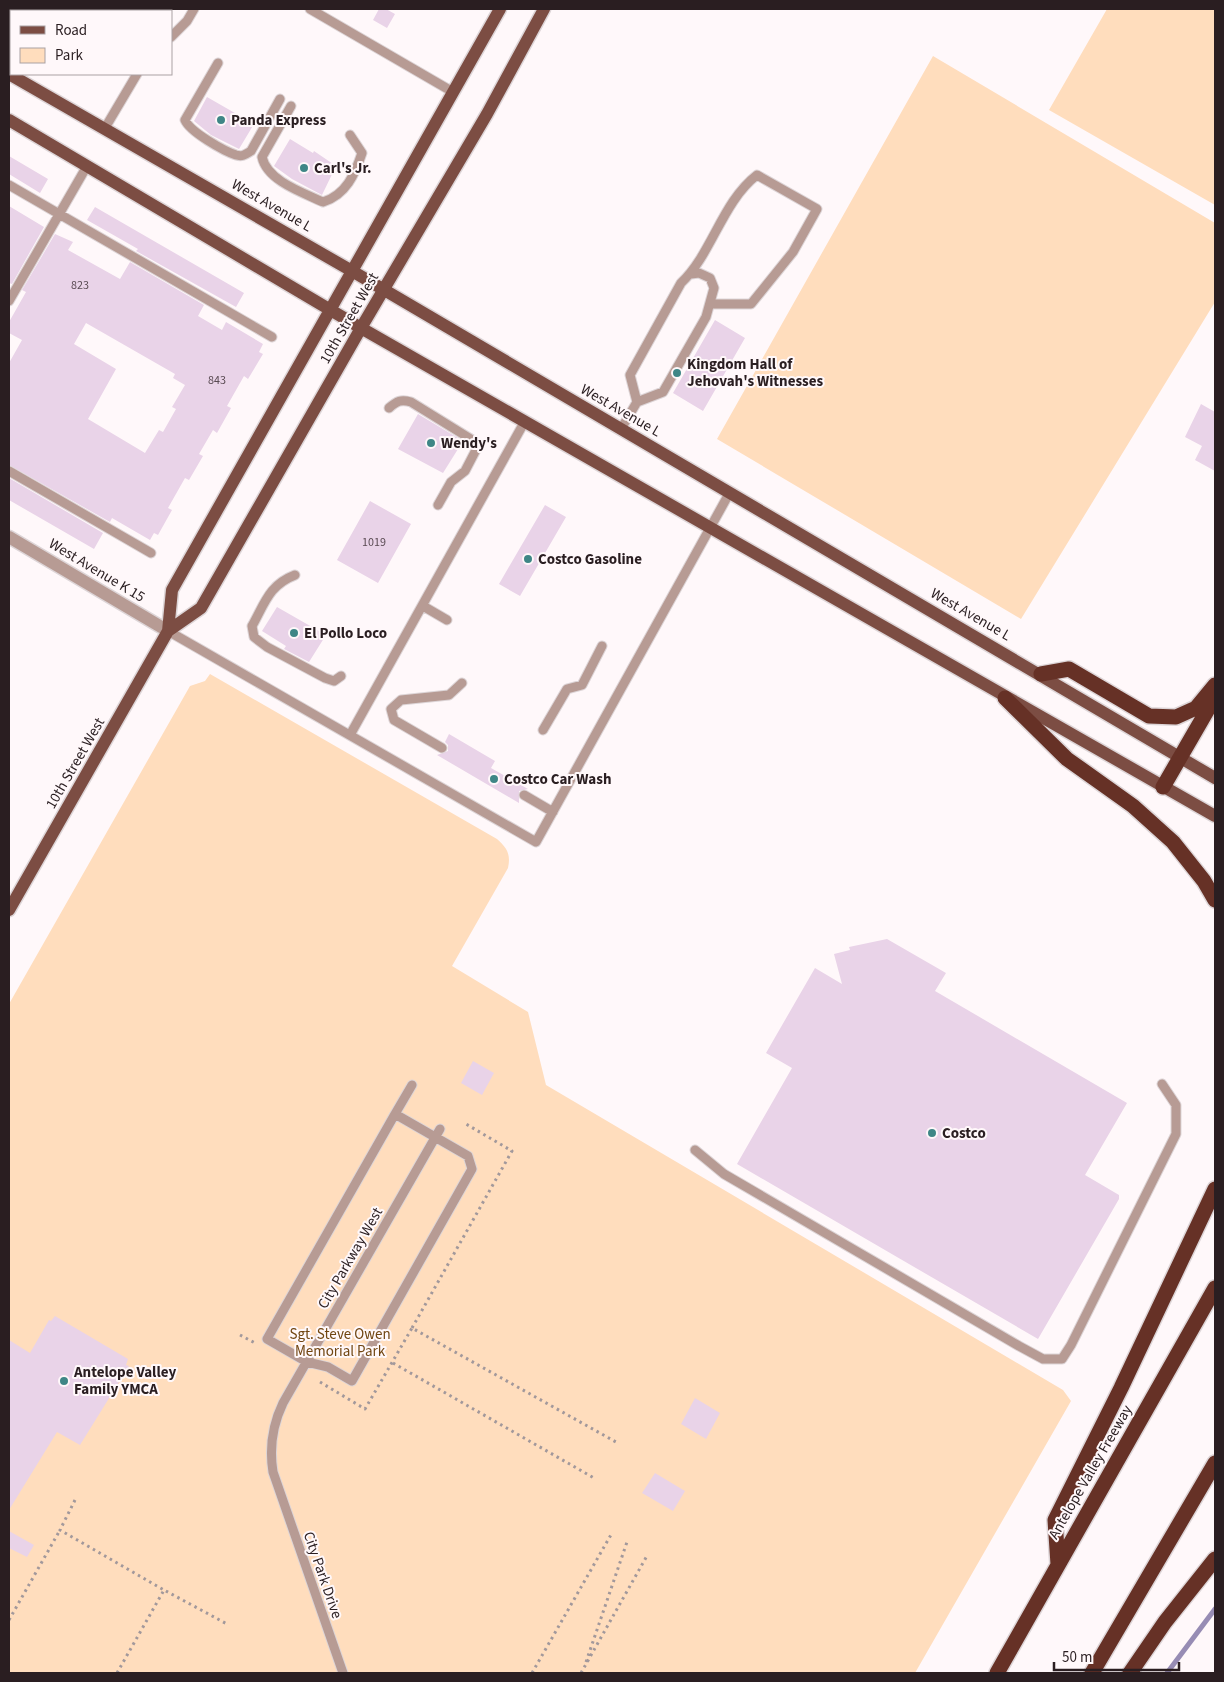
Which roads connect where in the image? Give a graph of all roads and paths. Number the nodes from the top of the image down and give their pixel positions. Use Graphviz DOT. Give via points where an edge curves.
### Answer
graph roads {
  1 [pos="194,9"];
  2 [pos="310,9"];
  3 [pos="500,9"];
  4 [pos="544,9"];
  5 [pos="172,37"];
  6 [pos="218,63"];
  7 [pos="11,75"];
  8 [pos="136,75"];
  9 [pos="453,92"];
  10 [pos="280,99"];
  11 [pos="291,106"];
  12 [pos="9,120"];
  13 [pos="105,128"];
  14 [pos="350,135"];
  15 [pos="87,166"];
  16 [pos="9,185"];
  17 [pos="60,214"];
  18 [pos="352,271"];
  19 [pos="692,274"];
  20 [pos="384,290"];
  21 [pos="9,301"];
  22 [pos="711,304"];
  23 [pos="330,309"];
  24 [pos="361,328"];
  25 [pos="272,337"];
  26 [pos="637,402"];
  27 [pos="390,408"];
  28 [pos="525,421"];
  29 [pos="622,429"];
  30 [pos="9,471"];
  31 [pos="730,492"];
  32 [pos="438,505"];
  33 [pos="711,526"];
  34 [pos="9,537"];
  35 [pos="151,553"];
  36 [pos="295,574"];
  37 [pos="423,606"];
  38 [pos="447,620"];
  39 [pos="168,631"];
  40 [pos="602,646"];
  41 [pos="1042,674"];
  42 [pos="341,676"];
  43 [pos="462,683"];
  44 [pos="1215,685"];
  45 [pos="1215,697"];
  46 [pos="1005,698"];
  47 [pos="544,730"];
  48 [pos="350,735"];
  49 [pos="442,748"];
  50 [pos="1180,757"];
  51 [pos="1215,778"];
  52 [pos="1163,787"];
  53 [pos="524,795"];
  54 [pos="553,812"];
  55 [pos="1215,816"];
  56 [pos="1215,900"];
  57 [pos="9,910"];
  58 [pos="1162,1084"];
  59 [pos="412,1085"];
  60 [pos="395,1114"];
  61 [pos="466,1124"];
  62 [pos="437,1133"];
  63 [pos="695,1150"];
  64 [pos="1215,1189"];
  65 [pos="1215,1288"];
  66 [pos="412,1328"];
  67 [pos="307,1362"];
  68 [pos="616,1442"];
  69 [pos="1215,1463"];
  70 [pos="594,1478"];
  71 [pos="278,1487"];
  72 [pos="76,1500"];
  73 [pos="60,1530"];
  74 [pos="612,1533"];
  75 [pos="627,1542"];
  76 [pos="648,1554"];
  77 [pos="1215,1559"];
  78 [pos="1058,1564"];
  79 [pos="164,1590"];
  80 [pos="9,1620"];
  81 [pos="226,1624"];
  82 [pos="582,1672"];
  83 [pos="117,1673"];
  84 [pos="343,1673"];
  85 [pos="532,1673"];
  86 [pos="997,1673"];
  87 [pos="1092,1673"];
  88 [pos="1130,1673"];
  1 -- 5 [label="lane"];
  2 -- 9 [label="lane"];
  3 -- 9 [label="main road, 10th Street West"];
  4 -- 20 [label="main road, 10th Street West" via="488,114"];
  6 -- 10 [label="lane" via="185,120 198,135 237,155 244,155 251,151"];
  7 -- 13 [label="main road, West Avenue L"];
  8 -- 13 [label="lane"];
  9 -- 18 [label="main road, 10th Street West"];
  11 -- 14 [label="lane" via="262,158 263,165 270,173 324,202 336,198 356,170 362,153"];
  12 -- 15 [label="main road"];
  13 -- 18 [label="main road, West Avenue L"];
  15 -- 17 [label="lane"];
  15 -- 23 [label="main road"];
  16 -- 17 [label="lane"];
  17 -- 21 [label="lane"];
  17 -- 25 [label="lane"];
  18 -- 20 [label="main road, West Avenue L"];
  18 -- 23 [label="main road, 10th Street West"];
  19 -- 22 [label="lane" via="710,278 714,288"];
  19 -- 22 [label="lane" via="710,239 747,183 757,175 817,209 793,252 750,304"];
  19 -- 26 [label="lane" via="681,283 630,375"];
  20 -- 24 [label="main road, 10th Street West"];
  20 -- 29 [label="main road, West Avenue L"];
  22 -- 26 [label="lane" via="663,392"];
  23 -- 24 [label="main road"];
  23 -- 39 [label="main road, 10th Street West" via="172,590"];
  24 -- 28 [label="main road"];
  24 -- 39 [label="main road, 10th Street West" via="201,608"];
  26 -- 29 [label="lane"];
  27 -- 32 [label="lane" via="396,402 411,402 474,441 477,448 473,458 465,471 451,482"];
  28 -- 33 [label="main road"];
  28 -- 37 [label="lane"];
  29 -- 31 [label="main road, West Avenue L"];
  30 -- 35 [label="lane"];
  31 -- 33 [label="lane"];
  31 -- 41 [label="main road, West Avenue L"];
  33 -- 46 [label="main road"];
  33 -- 54 [label="lane"];
  34 -- 39 [label="street, West Avenue K 15"];
  36 -- 42 [label="lane" via="272,588 252,626 254,637 325,678 334,681"];
  37 -- 38 [label="lane"];
  37 -- 48 [label="lane"];
  39 -- 48 [label="lane"];
  39 -- 57 [label="main road, 10th Street West"];
  40 -- 47 [label="lane" via="582,685 567,689"];
  41 -- 44 [label="highway" via="1069,669 1149,716 1176,718 1196,708"];
  41 -- 50 [label="main road, West Avenue L"];
  43 -- 49 [label="lane" via="449,694 402,700 391,709 394,720"];
  45 -- 50 [label="highway"];
  46 -- 52 [label="main road"];
  46 -- 56 [label="highway" via="1067,759 1133,806 1173,842"];
  48 -- 54 [label="lane" via="536,842"];
  50 -- 51 [label="main road, West Avenue L"];
  50 -- 52 [label="highway"];
  52 -- 55 [label="main road"];
  53 -- 54 [label="lane"];
  58 -- 63 [label="lane" via="1176,1106 1176,1134 1062,1359 1043,1359 1019,1346 724,1174"];
  59 -- 60 [label="lane"];
  60 -- 62 [label="lane"];
  60 -- 67 [label="lane" via="267,1338"];
  61 -- 66 [label="path" via="512,1151"];
  62 -- 67 [label="lane, City Parkway West"];
  62 -- 67 [label="lane" via="468,1156 472,1169 352,1381 328,1367"];
  64 -- 78 [label="highway" via="1055,1520"];
  65 -- 78 [label="highway, Antelope Valley Freeway"];
  66 -- 68 [label="path"];
  66 -- 70 [label="path" via="393,1363"];
  67 -- 71 [label="lane, City Parkway West" via="274,1426 271,1458"];
  69 -- 87 [label="highway"];
  71 -- 84 [label="lane, City Park Drive"];
  72 -- 73 [label="path"];
  73 -- 79 [label="path"];
  73 -- 80 [label="path"];
  74 -- 85 [label="path"];
  75 -- 82 [label="path"];
  76 -- 82 [label="path"];
  77 -- 88 [label="highway"];
  78 -- 86 [label="highway, Antelope Valley Freeway"];
  79 -- 81 [label="path"];
  79 -- 83 [label="path"];
}
